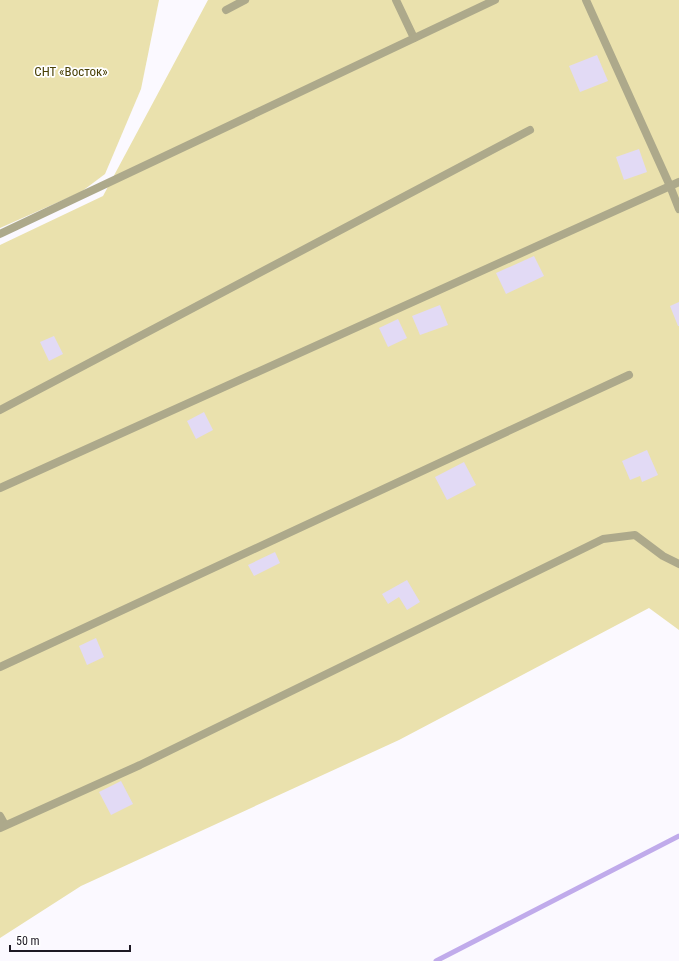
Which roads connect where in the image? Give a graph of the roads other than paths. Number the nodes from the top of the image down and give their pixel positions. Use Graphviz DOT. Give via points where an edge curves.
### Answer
graph roads {
  1 [pos="245,0"];
  2 [pos="396,0"];
  3 [pos="495,0"];
  4 [pos="586,0"];
  5 [pos="226,10"];
  6 [pos="414,38"];
  7 [pos="530,130"];
  8 [pos="679,182"];
  9 [pos="670,186"];
  10 [pos="679,209"];
  11 [pos="0,234"];
  12 [pos="629,375"];
  13 [pos="0,410"];
  14 [pos="0,488"];
  15 [pos="679,564"];
  16 [pos="0,667"];
  17 [pos="0,816"];
  18 [pos="2,827"];
  1 -- 5 [label="lane"];
  2 -- 6 [label="lane"];
  3 -- 6 [label="lane"];
  4 -- 9 [label="lane"];
  6 -- 11 [label="lane"];
  7 -- 13 [label="lane"];
  8 -- 9 [label="lane"];
  9 -- 10 [label="lane"];
  9 -- 14 [label="lane"];
  12 -- 16 [label="lane"];
  15 -- 18 [label="lane" via="634,535 603,539 140,765"];
  17 -- 18 [label="lane"];
}
